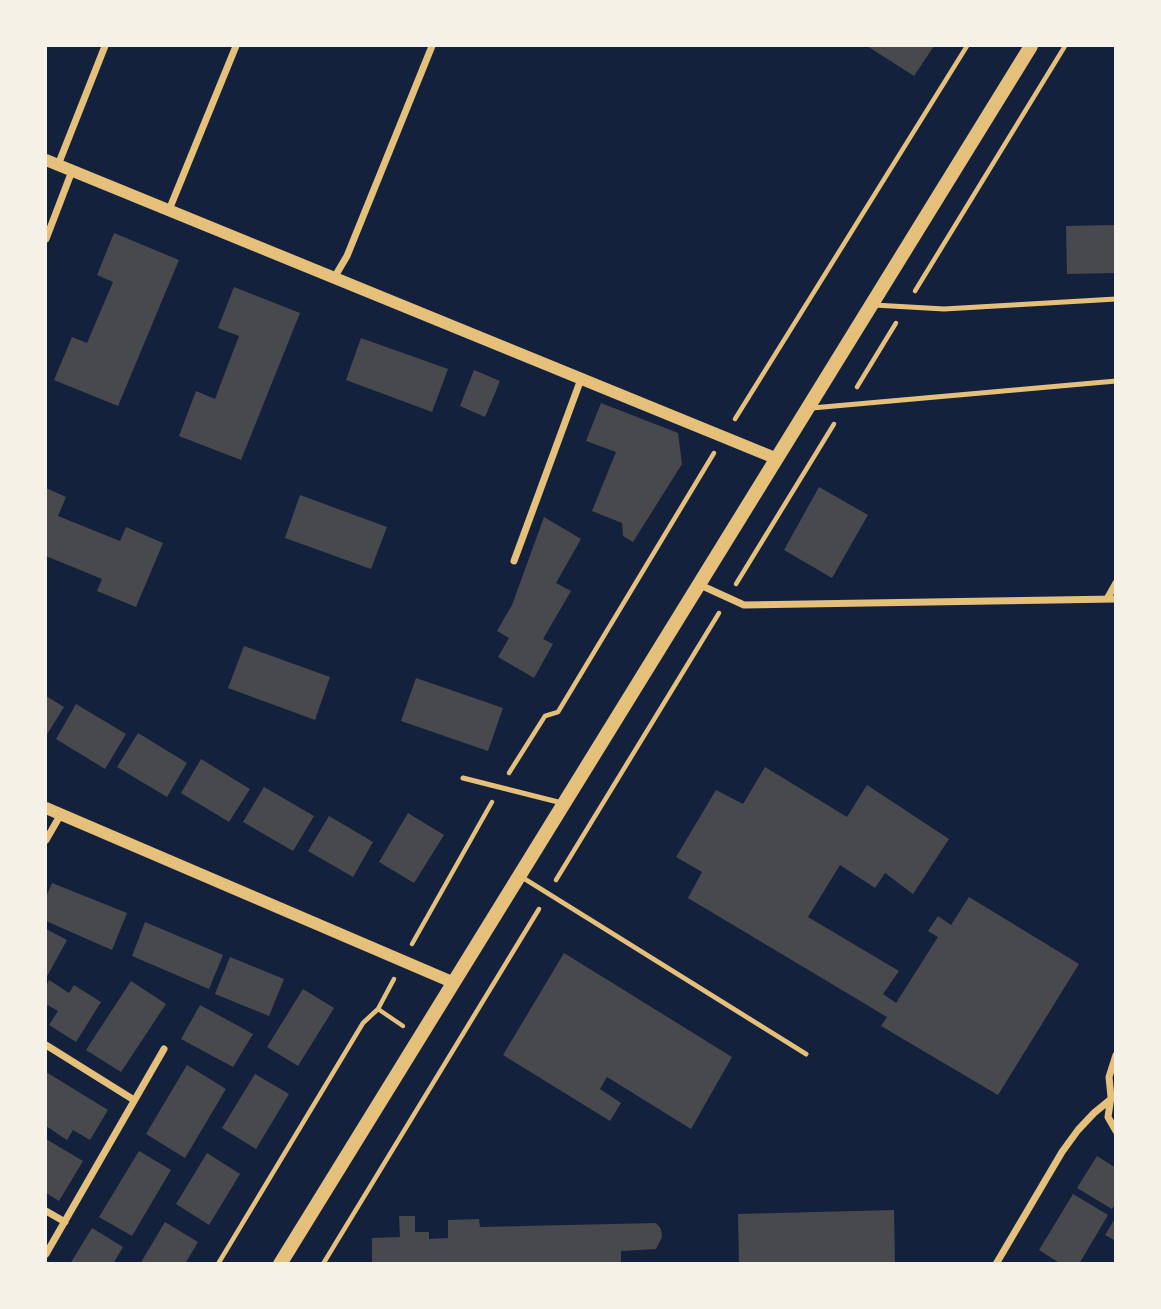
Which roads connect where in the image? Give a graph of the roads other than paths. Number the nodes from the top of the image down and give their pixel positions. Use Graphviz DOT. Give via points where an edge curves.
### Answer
graph roads {
  1 [pos="105,46"];
  2 [pos="236,46"];
  3 [pos="432,46"];
  4 [pos="1031,46"];
  5 [pos="46,160"];
  6 [pos="58,165"];
  7 [pos="72,171"];
  8 [pos="169,210"];
  9 [pos="46,239"];
  10 [pos="334,278"];
  11 [pos="1115,299"];
  12 [pos="871,305"];
  13 [pos="581,379"];
  14 [pos="1115,381"];
  15 [pos="807,408"];
  16 [pos="775,458"];
  17 [pos="514,561"];
  18 [pos="698,583"];
  19 [pos="1115,583"];
  20 [pos="1111,599"];
  21 [pos="463,778"];
  22 [pos="562,803"];
  23 [pos="46,808"];
  24 [pos="61,814"];
  25 [pos="46,840"];
  26 [pos="518,875"];
  27 [pos="452,982"];
  28 [pos="46,1045"];
  29 [pos="164,1049"];
  30 [pos="806,1055"];
  31 [pos="1115,1055"];
  32 [pos="1113,1096"];
  33 [pos="135,1100"];
  34 [pos="1115,1131"];
  35 [pos="46,1211"];
  36 [pos="65,1223"];
  37 [pos="46,1254"];
  38 [pos="279,1264"];
  39 [pos="996,1264"];
  1 -- 6 [label="street"];
  2 -- 8 [label="street"];
  3 -- 10 [label="street"];
  4 -- 12 [label="main road"];
  5 -- 6 [label="street"];
  6 -- 7 [label="street"];
  7 -- 8 [label="street"];
  7 -- 9 [label="street"];
  8 -- 10 [label="street"];
  10 -- 13 [label="street"];
  11 -- 12 [label="lane" via="944,309"];
  12 -- 15 [label="main road"];
  13 -- 16 [label="street"];
  13 -- 17 [label="street"];
  14 -- 15 [label="lane"];
  15 -- 16 [label="main road"];
  16 -- 18 [label="main road"];
  18 -- 20 [label="street" via="744,605"];
  18 -- 22 [label="main road"];
  19 -- 20 [label="street"];
  21 -- 22 [label="lane"];
  22 -- 26 [label="main road"];
  23 -- 24 [label="street"];
  24 -- 25 [label="street"];
  24 -- 27 [label="street"];
  26 -- 27 [label="main road"];
  26 -- 30 [label="lane"];
  27 -- 38 [label="main road"];
  28 -- 33 [label="street"];
  29 -- 33 [label="street"];
  31 -- 32 [label="street" via="1109,1077"];
  32 -- 34 [label="street" via="1108,1117"];
  32 -- 39 [label="street" via="1062,1152"];
  33 -- 36 [label="street"];
  35 -- 36 [label="street"];
  36 -- 37 [label="street"];
}
